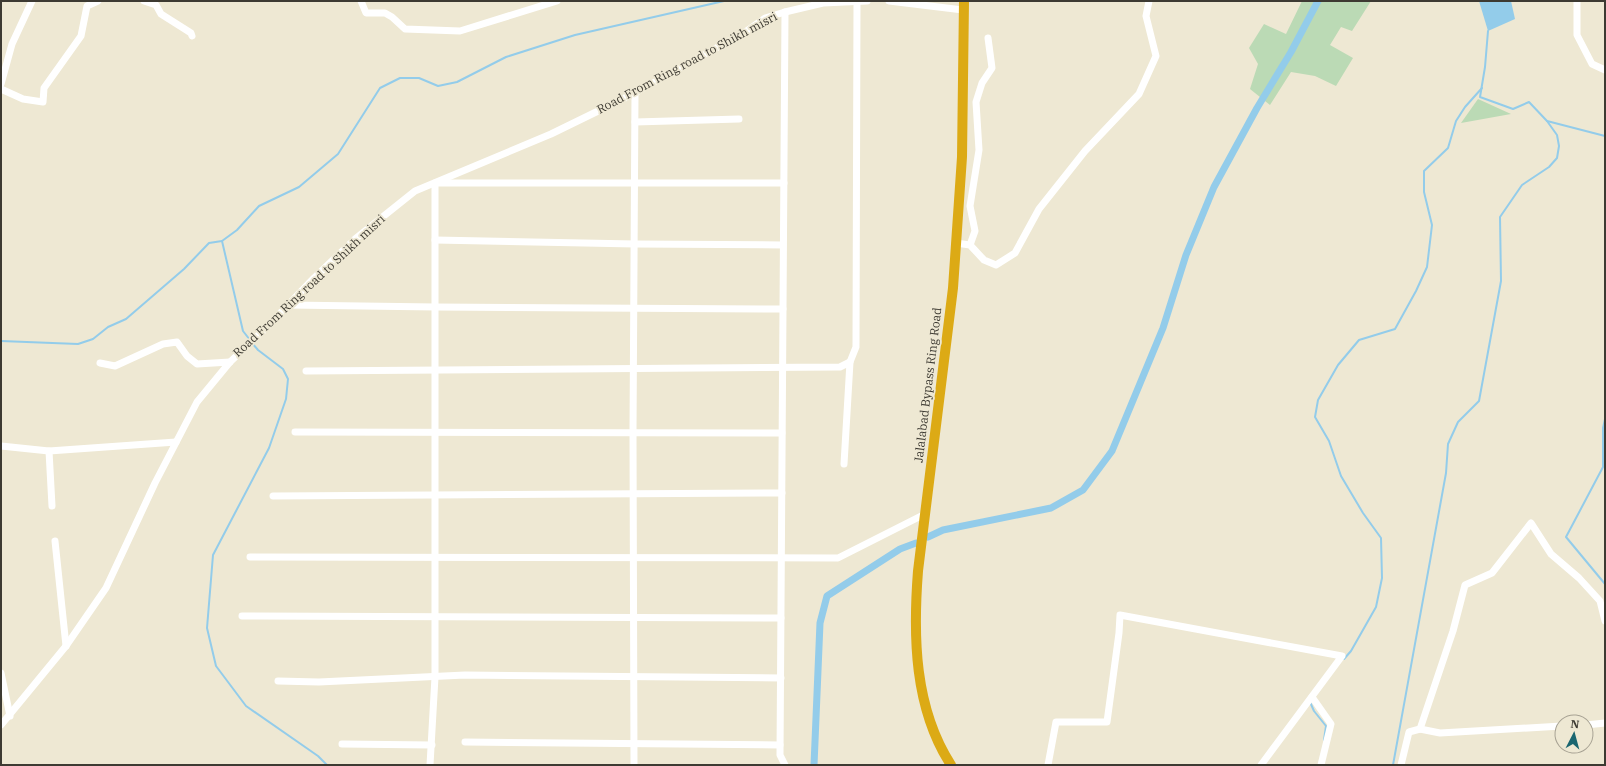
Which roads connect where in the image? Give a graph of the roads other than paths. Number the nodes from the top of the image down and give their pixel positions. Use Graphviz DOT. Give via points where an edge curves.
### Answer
graph roads {
  1 [pos="32,1"];
  2 [pos="98,1"];
  3 [pos="144,1"];
  4 [pos="361,1"];
  5 [pos="557,1"];
  6 [pos="867,1"];
  7 [pos="889,1"];
  8 [pos="1149,1"];
  9 [pos="1577,1"];
  10 [pos="857,2"];
  11 [pos="159,3"];
  12 [pos="964,5"];
  13 [pos="785,12"];
  14 [pos="192,36"];
  15 [pos="988,38"];
  16 [pos="1605,70"];
  17 [pos="1,84"];
  18 [pos="1,89"];
  19 [pos="635,93"];
  20 [pos="739,119"];
  21 [pos="635,122"];
  22 [pos="435,183"];
  23 [pos="635,183"];
  24 [pos="784,183"];
  25 [pos="435,240"];
  26 [pos="956,243"];
  27 [pos="635,244"];
  28 [pos="970,244"];
  29 [pos="783,245"];
  30 [pos="289,305"];
  31 [pos="435,307"];
  32 [pos="635,308"];
  33 [pos="783,309"];
  34 [pos="230,362"];
  35 [pos="850,362"];
  36 [pos="100,363"];
  37 [pos="783,368"];
  38 [pos="635,369"];
  39 [pos="435,370"];
  40 [pos="306,371"];
  41 [pos="295,432"];
  42 [pos="435,432"];
  43 [pos="634,433"];
  44 [pos="782,433"];
  45 [pos="176,442"];
  46 [pos="1,446"];
  47 [pos="49,452"];
  48 [pos="844,464"];
  49 [pos="782,493"];
  50 [pos="635,494"];
  51 [pos="435,495"];
  52 [pos="273,496"];
  53 [pos="52,506"];
  54 [pos="925,514"];
  55 [pos="55,541"];
  56 [pos="250,557"];
  57 [pos="435,557"];
  58 [pos="634,558"];
  59 [pos="782,558"];
  60 [pos="242,616"];
  61 [pos="436,617"];
  62 [pos="634,617"];
  63 [pos="781,618"];
  64 [pos="1605,621"];
  65 [pos="66,646"];
  66 [pos="1,673"];
  67 [pos="634,676"];
  68 [pos="435,677"];
  69 [pos="781,678"];
  70 [pos="278,681"];
  71 [pos="1312,697"];
  72 [pos="10,716"];
  73 [pos="1605,723"];
  74 [pos="1594,724"];
  75 [pos="1,725"];
  76 [pos="1554,726"];
  77 [pos="1420,728"];
  78 [pos="465,742"];
  79 [pos="342,744"];
  80 [pos="634,744"];
  81 [pos="432,745"];
  82 [pos="780,745"];
  83 [pos="430,765"];
  84 [pos="634,765"];
  85 [pos="785,765"];
  86 [pos="951,765"];
  87 [pos="1048,765"];
  88 [pos="1261,765"];
  89 [pos="1321,765"];
  90 [pos="1401,765"];
  1 -- 17 [label="street" via="12,44"];
  2 -- 18 [label="street" via="88,6 81,36 44,88 43,102 23,99"];
  3 -- 11 [label="street"];
  4 -- 5 [label="street" via="366,13 385,13 404,29 460,31"];
  6 -- 10 [label="street, Road From Ring road to Shikh misri"];
  7 -- 12 [label="street"];
  8 -- 28 [label="street" via="1146,16 1156,56 1139,94 1085,151 1039,209 1016,253 996,264 984,260"];
  9 -- 16 [label="street" via="1577,35 1592,64"];
  10 -- 13 [label="street, Road From Ring road to Shikh misri" via="823,3"];
  10 -- 35 [label="street" via="856,346"];
  11 -- 14 [label="street" via="161,14"];
  12 -- 26 [label="highway, Jalalabad Bypass Ring Road" via="962,157"];
  13 -- 19 [label="street, Road From Ring road to Shikh misri" via="765,18 745,32"];
  13 -- 24 [label="street"];
  15 -- 28 [label="street" via="992,68 982,83 976,102 979,150 970,206 975,232"];
  19 -- 21 [label="street"];
  19 -- 22 [label="street, Road From Ring road to Shikh misri" via="550,134"];
  20 -- 21 [label="street"];
  21 -- 23 [label="street"];
  22 -- 23 [label="street"];
  22 -- 25 [label="street"];
  22 -- 30 [label="street, Road From Ring road to Shikh misri" via="415,191 355,239"];
  23 -- 24 [label="street"];
  23 -- 27 [label="street"];
  24 -- 29 [label="street"];
  25 -- 27 [label="street"];
  25 -- 31 [label="street"];
  26 -- 28 [label="street"];
  26 -- 54 [label="highway, Jalalabad Bypass Ring Road" via="953,288"];
  27 -- 29 [label="street"];
  27 -- 32 [label="street"];
  29 -- 33 [label="street"];
  30 -- 31 [label="street"];
  30 -- 34 [label="street, Road From Ring road to Shikh misri"];
  31 -- 32 [label="street"];
  31 -- 39 [label="street"];
  32 -- 33 [label="street"];
  32 -- 38 [label="street"];
  33 -- 37 [label="street"];
  34 -- 36 [label="street" via="197,364 187,356 177,342 163,344 115,366"];
  34 -- 45 [label="street, Road From Ring road to Shikh misri" via="197,402"];
  35 -- 37 [label="street" via="840,367"];
  35 -- 48 [label="street"];
  37 -- 38 [label="street"];
  37 -- 44 [label="street"];
  38 -- 39 [label="street"];
  38 -- 43 [label="street"];
  39 -- 40 [label="street"];
  39 -- 42 [label="street"];
  41 -- 42 [label="street"];
  42 -- 43 [label="street"];
  42 -- 51 [label="street"];
  43 -- 44 [label="street"];
  43 -- 50 [label="street"];
  44 -- 49 [label="street"];
  45 -- 47 [label="street"];
  45 -- 65 [label="street, Road From Ring road to Shikh misri" via="106,588"];
  46 -- 47 [label="street"];
  47 -- 53 [label="street"];
  49 -- 50 [label="street"];
  49 -- 59 [label="street"];
  50 -- 51 [label="street"];
  50 -- 58 [label="street"];
  51 -- 52 [label="street"];
  51 -- 57 [label="street"];
  54 -- 59 [label="street" via="838,558"];
  54 -- 86 [label="highway, Jalalabad Bypass Ring Road" via="915,612 916,650 925,703 937,737"];
  55 -- 65 [label="street"];
  56 -- 57 [label="street"];
  57 -- 58 [label="street"];
  57 -- 61 [label="street"];
  58 -- 59 [label="street"];
  58 -- 62 [label="street"];
  59 -- 63 [label="street"];
  60 -- 61 [label="street"];
  61 -- 62 [label="street"];
  61 -- 68 [label="street"];
  62 -- 63 [label="street"];
  62 -- 67 [label="street"];
  63 -- 69 [label="street"];
  64 -- 77 [label="street" via="1600,600 1550,554 1532,523 1492,572 1466,585"];
  65 -- 72 [label="street, Road From Ring road to Shikh misri"];
  66 -- 72 [label="street"];
  67 -- 68 [label="street"];
  67 -- 69 [label="street"];
  67 -- 80 [label="street"];
  68 -- 70 [label="street" via="319,682"];
  68 -- 81 [label="street"];
  69 -- 82 [label="street"];
  71 -- 87 [label="street" via="1342,656 1120,615 1107,722 1056,722"];
  71 -- 88 [label="street"];
  71 -- 89 [label="street" via="1331,724"];
  72 -- 75 [label="street, Road From Ring road to Shikh misri"];
  73 -- 74 [label="street"];
  76 -- 77 [label="street" via="1440,733"];
  77 -- 90 [label="street" via="1409,732"];
  78 -- 80 [label="street"];
  79 -- 81 [label="street"];
  80 -- 82 [label="street"];
  80 -- 84 [label="street"];
  81 -- 83 [label="street"];
  82 -- 85 [label="street" via="780,755"];
}
